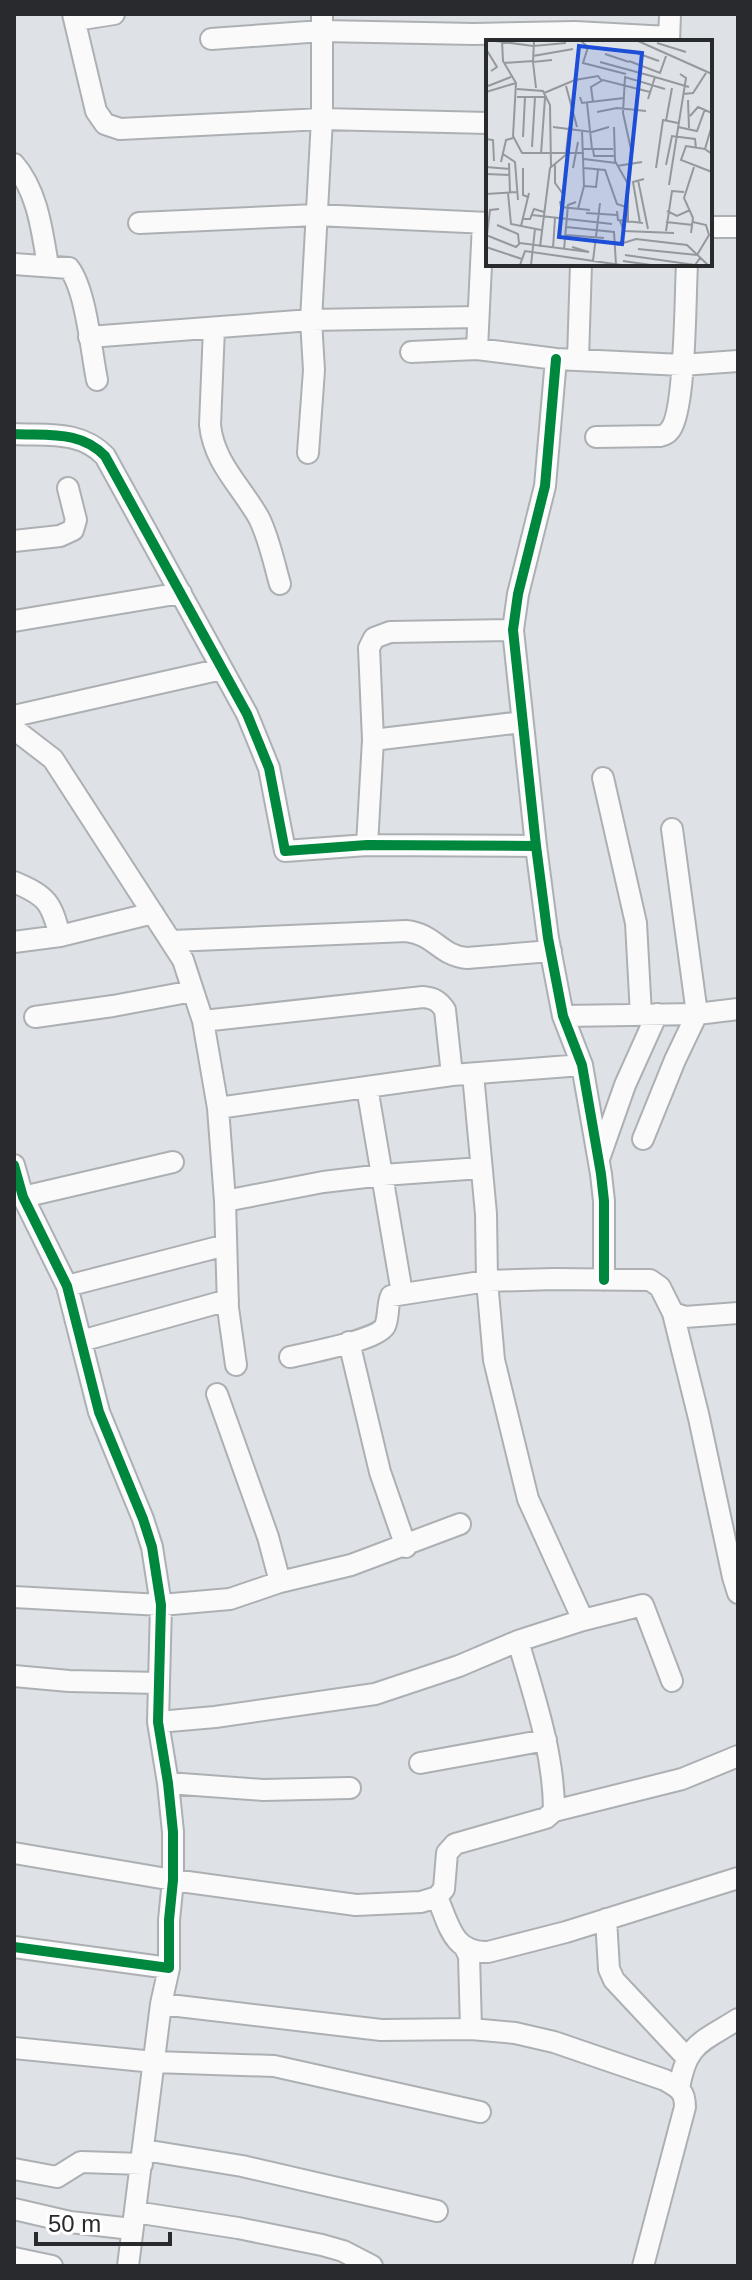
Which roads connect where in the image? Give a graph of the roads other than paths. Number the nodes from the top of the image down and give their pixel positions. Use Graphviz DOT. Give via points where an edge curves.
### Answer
graph roads {
  1 [pos="114,14"];
  2 [pos="670,14"];
  3 [pos="74,17"];
  4 [pos="322,22"];
  5 [pos="211,39"];
  6 [pos="669,40"];
  7 [pos="322,119"];
  8 [pos="486,123"];
  9 [pos="14,164"];
  10 [pos="316,215"];
  11 [pos="139,223"];
  12 [pos="486,223"];
  13 [pos="712,227"];
  14 [pos="738,227"];
  15 [pos="14,264"];
  16 [pos="48,266"];
  17 [pos="581,266"];
  18 [pos="687,266"];
  19 [pos="478,317"];
  20 [pos="311,320"];
  21 [pos="214,328"];
  22 [pos="89,337"];
  23 [pos="477,349"];
  24 [pos="411,352"];
  25 [pos="556,359"];
  26 [pos="578,359"];
  27 [pos="738,361"];
  28 [pos="682,365"];
  29 [pos="97,380"];
  30 [pos="14,434"];
  31 [pos="596,437"];
  32 [pos="308,453"];
  33 [pos="68,488"];
  34 [pos="14,541"];
  35 [pos="280,584"];
  36 [pos="181,593"];
  37 [pos="14,621"];
  38 [pos="513,630"];
  39 [pos="222,669"];
  40 [pos="14,716"];
  41 [pos="522,722"];
  42 [pos="14,729"];
  43 [pos="373,740"];
  44 [pos="603,778"];
  45 [pos="672,829"];
  46 [pos="367,845"];
  47 [pos="536,846"];
  48 [pos="14,882"];
  49 [pos="153,913"];
  50 [pos="60,936"];
  51 [pos="172,941"];
  52 [pos="14,942"];
  53 [pos="551,951"];
  54 [pos="193,991"];
  55 [pos="738,1009"];
  56 [pos="649,1014"];
  57 [pos="697,1014"];
  58 [pos="563,1016"];
  59 [pos="35,1017"];
  60 [pos="203,1021"];
  61 [pos="582,1065"];
  62 [pos="462,1075"];
  63 [pos="367,1087"];
  64 [pos="218,1108"];
  65 [pos="643,1139"];
  66 [pos="599,1160"];
  67 [pos="173,1162"];
  68 [pos="14,1165"];
  69 [pos="481,1168"];
  70 [pos="383,1175"];
  71 [pos="23,1197"];
  72 [pos="225,1201"];
  73 [pos="226,1245"];
  74 [pos="604,1280"];
  75 [pos="487,1281"];
  76 [pos="67,1286"];
  77 [pos="402,1293"];
  78 [pos="228,1300"];
  79 [pos="673,1313"];
  80 [pos="738,1313"];
  81 [pos="81,1341"];
  82 [pos="349,1342"];
  83 [pos="290,1357"];
  84 [pos="236,1365"];
  85 [pos="217,1394"];
  86 [pos="460,1524"];
  87 [pos="406,1547"];
  88 [pos="736,1581"];
  89 [pos="280,1582"];
  90 [pos="14,1597"];
  91 [pos="161,1605"];
  92 [pos="583,1620"];
  93 [pos="518,1641"];
  94 [pos="14,1676"];
  95 [pos="672,1681"];
  96 [pos="158,1683"];
  97 [pos="158,1722"];
  98 [pos="546,1740"];
  99 [pos="738,1756"];
  100 [pos="420,1763"];
  101 [pos="168,1783"];
  102 [pos="350,1788"];
  103 [pos="554,1811"];
  104 [pos="14,1853"];
  105 [pos="738,1878"];
  106 [pos="173,1880"];
  107 [pos="437,1897"];
  108 [pos="606,1919"];
  109 [pos="14,1947"];
  110 [pos="465,1948"];
  111 [pos="169,1968"];
  112 [pos="161,2004"];
  113 [pos="738,2019"];
  114 [pos="471,2029"];
  115 [pos="14,2048"];
  116 [pos="687,2058"];
  117 [pos="154,2062"];
  118 [pos="679,2089"];
  119 [pos="480,2112"];
  120 [pos="143,2157"];
  121 [pos="14,2169"];
  122 [pos="14,2209"];
  123 [pos="437,2211"];
  124 [pos="134,2220"];
  125 [pos="14,2258"];
  126 [pos="52,2266"];
  127 [pos="128,2266"];
  128 [pos="372,2266"];
  129 [pos="643,2266"];
  1 -- 3 [label="street"];
  2 -- 6 [label="street"];
  3 -- 7 [label="street" via="96,111 105,124 120,129"];
  4 -- 5 [label="street"];
  4 -- 6 [label="street" via="474,34 575,32"];
  4 -- 7 [label="street"];
  7 -- 8 [label="street"];
  7 -- 10 [label="street"];
  9 -- 16 [label="street" via="38,211"];
  10 -- 11 [label="street"];
  10 -- 12 [label="street"];
  10 -- 20 [label="street"];
  12 -- 19 [label="street"];
  13 -- 14 [label="street"];
  15 -- 16 [label="street"];
  16 -- 22 [label="street" via="69,268 76,277"];
  17 -- 26 [label="street"];
  18 -- 28 [label="street"];
  19 -- 20 [label="street"];
  19 -- 23 [label="street"];
  20 -- 21 [label="street"];
  20 -- 32 [label="street" via="314,370"];
  21 -- 22 [label="street"];
  21 -- 35 [label="street" via="211,437 223,466 261,523"];
  22 -- 29 [label="street"];
  23 -- 24 [label="street"];
  23 -- 25 [label="street"];
  25 -- 26 [label="street"];
  25 -- 38 [label="street" via="545,486"];
  26 -- 28 [label="street"];
  27 -- 28 [label="street"];
  28 -- 31 [label="street" via="681,393 668,433"];
  30 -- 36 [label="street" via="80,438 95,446"];
  33 -- 34 [label="street" via="76,520 73,530"];
  36 -- 37 [label="street"];
  36 -- 39 [label="street"];
  38 -- 41 [label="street"];
  38 -- 43 [label="street" via="390,632 374,638 369,648"];
  39 -- 40 [label="street"];
  39 -- 46 [label="street" via="269,768 285,851"];
  41 -- 43 [label="street"];
  41 -- 47 [label="street"];
  42 -- 49 [label="street" via="53,759"];
  43 -- 46 [label="street"];
  44 -- 56 [label="street" via="636,923"];
  45 -- 57 [label="street"];
  46 -- 47 [label="street"];
  47 -- 53 [label="street"];
  48 -- 50 [label="street" via="53,909"];
  49 -- 50 [label="street"];
  49 -- 51 [label="street"];
  50 -- 52 [label="street"];
  51 -- 53 [label="street" via="406,931 429,937 456,958"];
  51 -- 54 [label="street"];
  53 -- 58 [label="street"];
  54 -- 59 [label="street"];
  54 -- 60 [label="street"];
  55 -- 57 [label="street"];
  56 -- 57 [label="street"];
  56 -- 58 [label="street"];
  56 -- 66 [label="street"];
  57 -- 65 [label="street"];
  58 -- 61 [label="street"];
  60 -- 62 [label="street" via="431,998 445,1010"];
  60 -- 64 [label="street"];
  61 -- 62 [label="street"];
  61 -- 66 [label="street"];
  62 -- 63 [label="street"];
  62 -- 69 [label="street"];
  63 -- 64 [label="street"];
  63 -- 70 [label="street"];
  64 -- 72 [label="street"];
  66 -- 74 [label="street"];
  67 -- 71 [label="street"];
  68 -- 71 [label="street"];
  69 -- 70 [label="street"];
  69 -- 75 [label="street"];
  70 -- 72 [label="street"];
  70 -- 77 [label="street"];
  71 -- 76 [label="street"];
  72 -- 73 [label="street"];
  73 -- 76 [label="street"];
  73 -- 78 [label="street"];
  74 -- 75 [label="street"];
  74 -- 79 [label="street" via="650,1280 660,1287"];
  75 -- 77 [label="street"];
  75 -- 92 [label="street" via="494,1360 528,1499"];
  76 -- 81 [label="street"];
  77 -- 82 [label="street" via="391,1296 385,1326 378,1333"];
  78 -- 81 [label="street"];
  78 -- 84 [label="street"];
  79 -- 80 [label="street"];
  79 -- 88 [label="street"];
  81 -- 91 [label="street" via="99,1412 152,1547"];
  82 -- 83 [label="street"];
  82 -- 87 [label="street" via="380,1472"];
  85 -- 89 [label="street"];
  86 -- 87 [label="street"];
  87 -- 89 [label="street"];
  89 -- 91 [label="street" via="230,1599"];
  90 -- 91 [label="street"];
  91 -- 96 [label="street"];
  92 -- 93 [label="street"];
  92 -- 95 [label="street" via="643,1605"];
  93 -- 97 [label="street" via="375,1694"];
  93 -- 98 [label="street"];
  94 -- 96 [label="street"];
  96 -- 97 [label="street"];
  97 -- 101 [label="street"];
  98 -- 100 [label="street"];
  98 -- 103 [label="street"];
  99 -- 103 [label="street" via="682,1779"];
  101 -- 102 [label="street" via="263,1790"];
  101 -- 106 [label="street"];
  103 -- 107 [label="street" via="546,1818 455,1844 447,1853 444,1889"];
  104 -- 106 [label="street"];
  105 -- 108 [label="street"];
  106 -- 107 [label="street" via="356,1905"];
  106 -- 111 [label="street"];
  107 -- 110 [label="street" via="456,1941"];
  108 -- 110 [label="street" via="488,1952"];
  108 -- 116 [label="street" via="614,1980"];
  109 -- 111 [label="street"];
  110 -- 114 [label="street"];
  111 -- 112 [label="street"];
  112 -- 114 [label="street" via="381,2030"];
  112 -- 117 [label="street"];
  113 -- 116 [label="street" via="697,2045"];
  114 -- 118 [label="street" via="554,2042"];
  115 -- 117 [label="street"];
  116 -- 118 [label="street"];
  117 -- 119 [label="street" via="274,2066"];
  117 -- 120 [label="street"];
  118 -- 129 [label="street" via="685,2097 682,2118"];
  120 -- 121 [label="street" via="81,2162 57,2177"];
  120 -- 123 [label="street" via="256,2169"];
  120 -- 124 [label="street"];
  122 -- 124 [label="street" via="70,2222"];
  124 -- 127 [label="street"];
  124 -- 128 [label="street" via="238,2228 322,2245"];
  125 -- 126 [label="street"];
}
